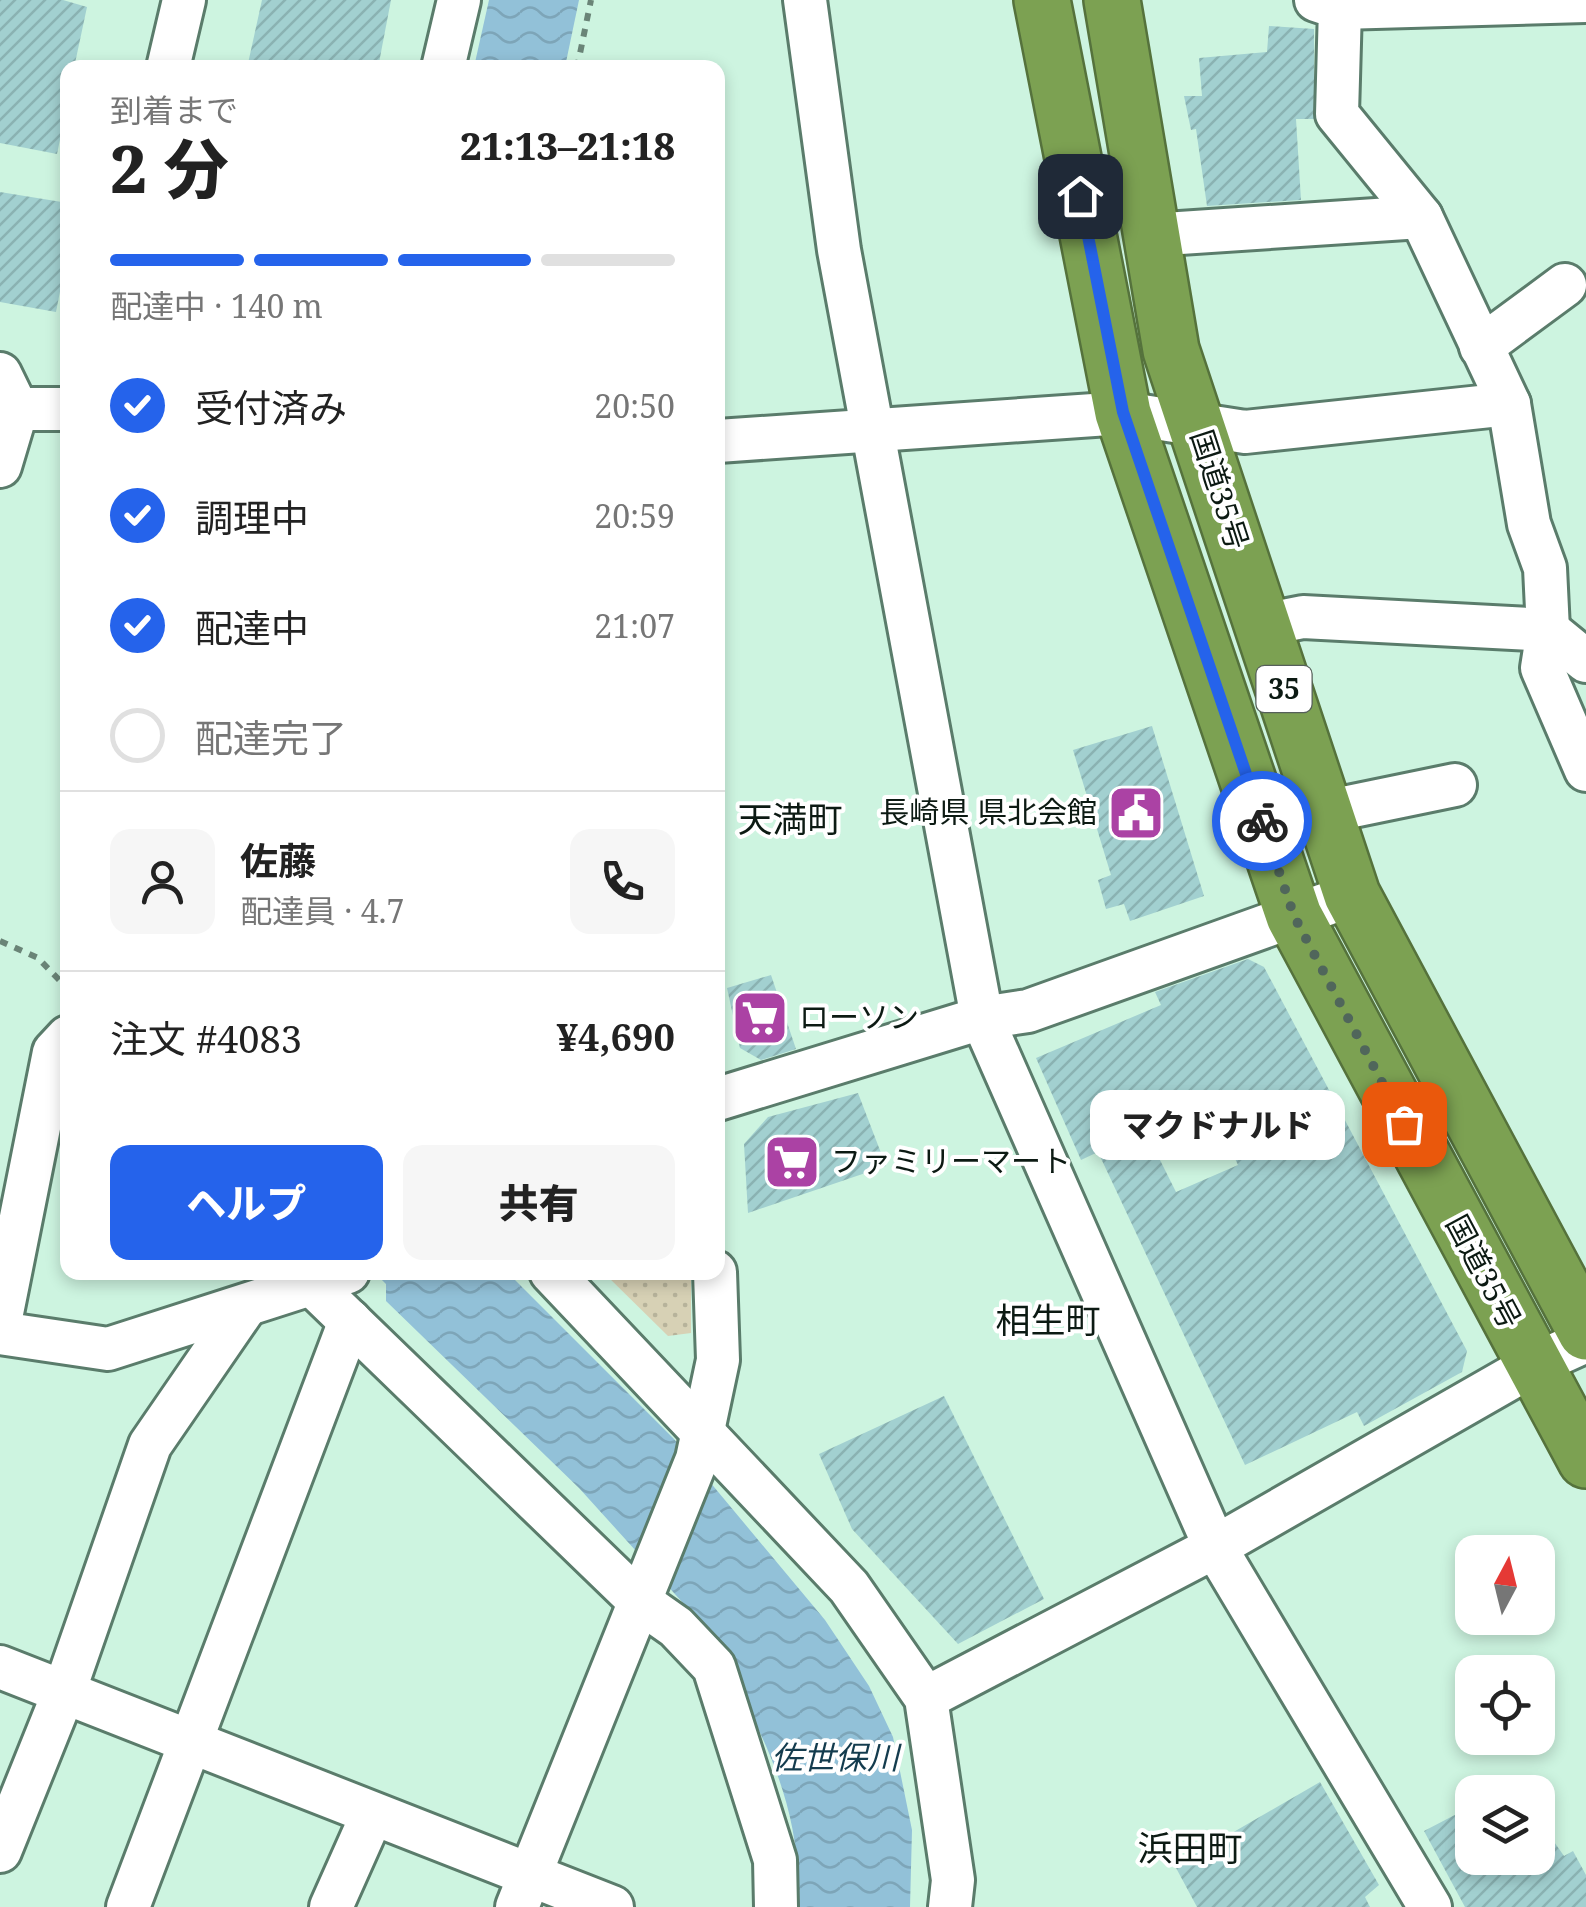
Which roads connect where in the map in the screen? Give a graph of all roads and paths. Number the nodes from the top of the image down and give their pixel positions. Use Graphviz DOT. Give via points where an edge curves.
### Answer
graph roads {
  1 [pos="184,0"];
  2 [pos="459,0"];
  3 [pos="590,0"];
  4 [pos="805,0"];
  5 [pos="1042,0"];
  6 [pos="1112,0"];
  7 [pos="1586,1"];
  8 [pos="1462,2"];
  9 [pos="1328,4"];
  10 [pos="170,60"];
  11 [pos="445,60"];
  12 [pos="579,60"];
  13 [pos="1420,217"];
  14 [pos="1150,235"];
  15 [pos="1565,285"];
  16 [pos="1482,347"];
  17 [pos="9,391"];
  18 [pos="1509,404"];
  19 [pos="60,407"];
  20 [pos="1123,412"];
  21 [pos="1198,427"];
  22 [pos="871,430"];
  23 [pos="725,441"];
  24 [pos="0,466"];
  25 [pos="1263,625"];
  26 [pos="1548,630"];
  27 [pos="1586,661"];
  28 [pos="1586,770"];
  29 [pos="1455,785"];
  30 [pos="1324,812"];
  31 [pos="1352,896"];
  32 [pos="1294,916"];
  33 [pos="0,941"];
  34 [pos="60,981"];
  35 [pos="982,1018"];
  36 [pos="60,1046"];
  37 [pos="725,1096"];
  38 [pos="15,1168"];
  39 [pos="312,1280"];
  40 [pos="322,1280"];
  41 [pos="559,1280"];
  42 [pos="715,1280"];
  43 [pos="245,1307"];
  44 [pos="350,1321"];
  45 [pos="0,1323"];
  46 [pos="1586,1332"];
  47 [pos="0,1333"];
  48 [pos="1586,1341"];
  49 [pos="1533,1366"];
  50 [pos="700,1444"];
  51 [pos="1586,1460"];
  52 [pos="1215,1547"];
  53 [pos="643,1590"];
  54 [pos="0,1666"];
  55 [pos="64,1692"];
  56 [pos="926,1698"];
  57 [pos="190,1742"];
  58 [pos="372,1814"];
  59 [pos="0,1851"];
  60 [pos="523,1891"];
  61 [pos="958,1898"];
  62 [pos="128,1907"];
  63 [pos="331,1907"];
  64 [pos="612,1907"];
  65 [pos="776,1907"];
  66 [pos="1430,1907"];
  1 -- 10 [label="street"];
  2 -- 11 [label="street"];
  3 -- 12 [label="path"];
  4 -- 22 [label="street"];
  5 -- 20 [label="highway, 国道35号 / 35"];
  6 -- 14 [label="highway, 国道35号 / 35"];
  7 -- 8 [label="street"];
  8 -- 9 [label="street"];
  9 -- 13 [label="street" via="1337,114"];
  13 -- 14 [label="street"];
  13 -- 16 [label="street"];
  14 -- 21 [label="highway, 国道35号 / 35" via="1172,350"];
  15 -- 16 [label="street"];
  16 -- 18 [label="street"];
  17 -- 19 [label="street"];
  17 -- 24 [label="street"];
  18 -- 21 [label="street" via="1245,432"];
  18 -- 26 [label="street" via="1529,524 1545,568"];
  20 -- 21 [label="street"];
  20 -- 22 [label="street"];
  20 -- 32 [label="highway, 国道35号 / 35"];
  21 -- 25 [label="highway, 国道35号 / 35"];
  22 -- 23 [label="street"];
  22 -- 35 [label="street"];
  25 -- 26 [label="street" via="1303,618"];
  25 -- 30 [label="highway, 国道35号 / 35"];
  26 -- 27 [label="street"];
  26 -- 28 [label="street" via="1542,668"];
  29 -- 30 [label="street"];
  30 -- 31 [label="highway, 国道35号 / 35"];
  31 -- 32 [label="street"];
  31 -- 46 [label="highway, 国道35号 / 35"];
  32 -- 35 [label="street" via="1028,1011"];
  32 -- 49 [label="highway, 国道35号 / 35"];
  33 -- 34 [label="path" via="38,958"];
  35 -- 37 [label="street"];
  35 -- 52 [label="street"];
  36 -- 38 [label="street"];
  38 -- 45 [label="street"];
  39 -- 43 [label="street"];
  40 -- 44 [label="street"];
  41 -- 50 [label="street"];
  42 -- 50 [label="street" via="718,1360"];
  43 -- 47 [label="street" via="108,1350"];
  43 -- 55 [label="street" via="150,1445"];
  44 -- 53 [label="street"];
  44 -- 57 [label="street"];
  48 -- 49 [label="street"];
  49 -- 51 [label="highway, 国道35号 / 35"];
  49 -- 52 [label="street"];
  50 -- 53 [label="street"];
  50 -- 56 [label="street" via="850,1587"];
  52 -- 56 [label="street"];
  52 -- 66 [label="street"];
  53 -- 60 [label="street"];
  53 -- 65 [label="street" via="714,1668 775,1860"];
  54 -- 55 [label="street"];
  55 -- 57 [label="street"];
  55 -- 59 [label="street"];
  56 -- 61 [label="street"];
  57 -- 58 [label="street"];
  57 -- 62 [label="street"];
  58 -- 60 [label="street"];
  58 -- 63 [label="street"];
  60 -- 64 [label="street"];
}
